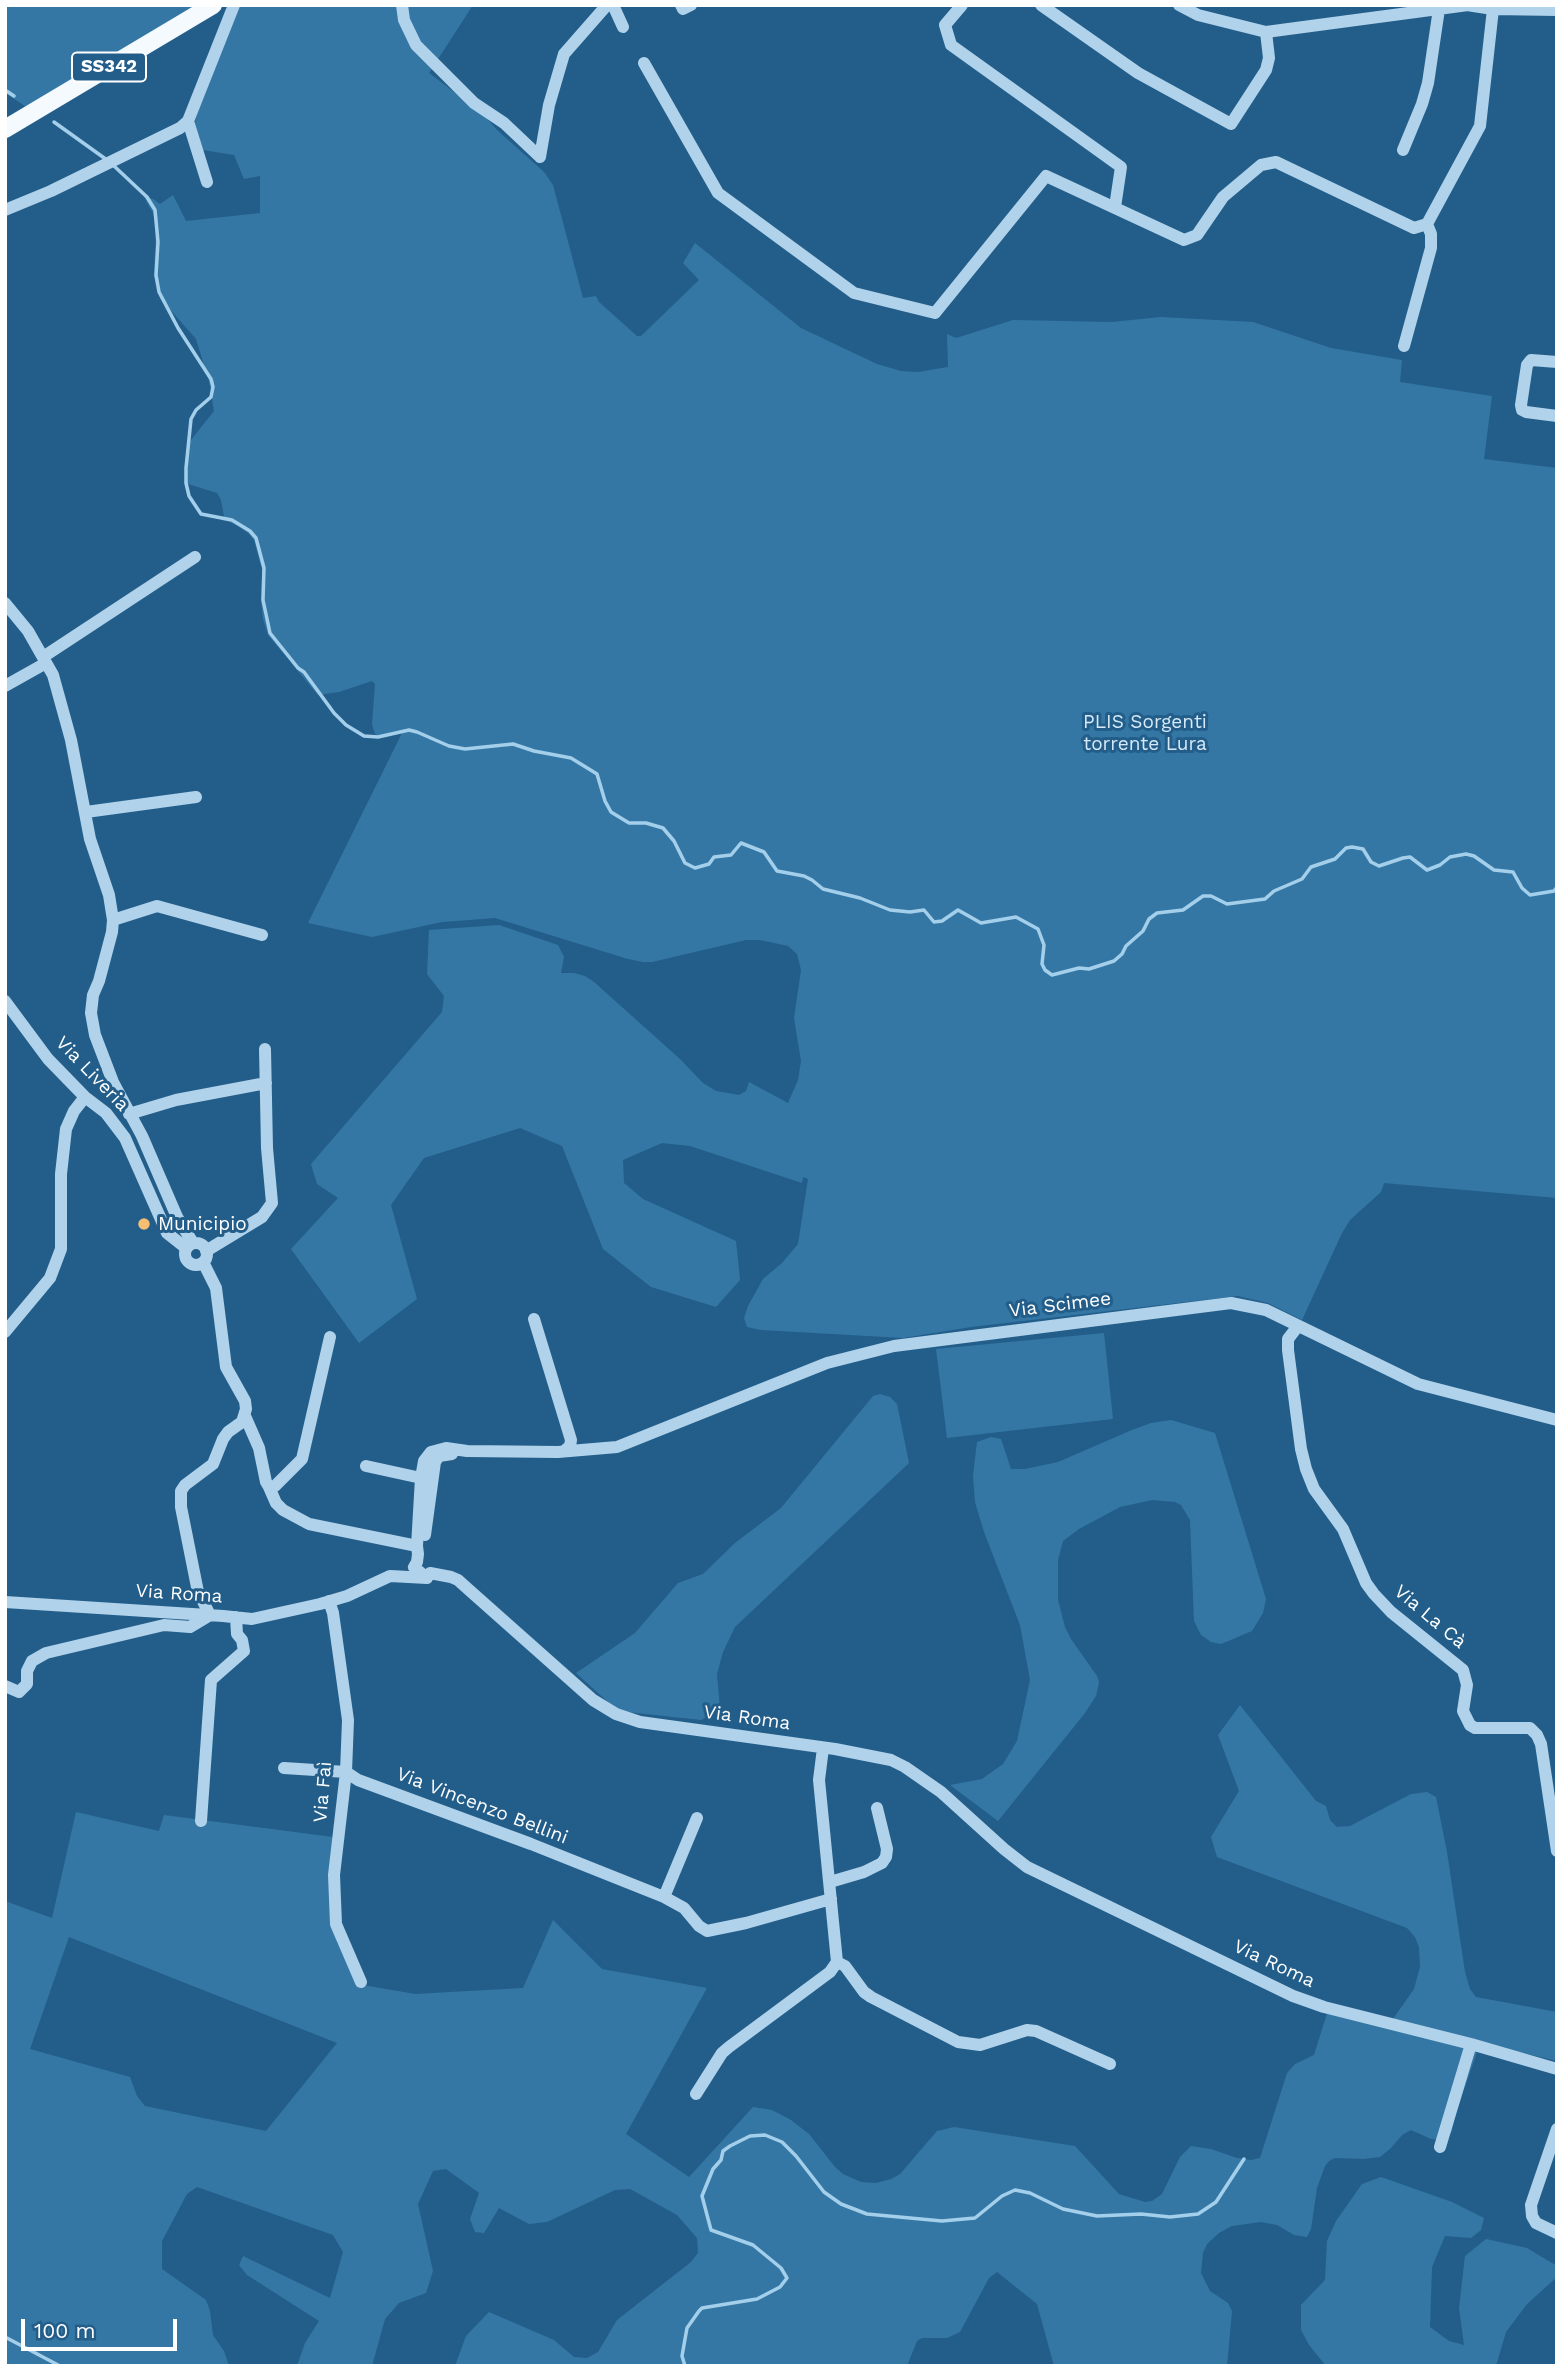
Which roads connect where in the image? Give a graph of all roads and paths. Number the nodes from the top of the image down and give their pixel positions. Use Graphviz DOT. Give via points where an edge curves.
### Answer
graph roads {
  1 [pos="213,5"];
  2 [pos="234,5"];
  3 [pos="402,5"];
  4 [pos="607,5"];
  5 [pos="612,5"];
  6 [pos="681,5"];
  7 [pos="691,5"];
  8 [pos="962,5"];
  9 [pos="1041,5"];
  10 [pos="1179,5"];
  11 [pos="1467,5"];
  12 [pos="1535,5"];
  13 [pos="1440,7"];
  14 [pos="1493,9"];
  15 [pos="1520,10"];
  16 [pos="1557,10"];
  17 [pos="623,27"];
  18 [pos="1266,32"];
  19 [pos="644,63"];
  20 [pos="188,121"];
  21 [pos="5,129"];
  22 [pos="1403,150"];
  23 [pos="208,182"];
  24 [pos="1115,207"];
  25 [pos="5,210"];
  26 [pos="1427,224"];
  27 [pos="1404,346"];
  28 [pos="1557,362"];
  29 [pos="1557,416"];
  30 [pos="195,557"];
  31 [pos="5,603"];
  32 [pos="45,660"];
  33 [pos="5,686"];
  34 [pos="195,797"];
  35 [pos="86,812"];
  36 [pos="113,920"];
  37 [pos="261,935"];
  38 [pos="5,1001"];
  39 [pos="265,1049"];
  40 [pos="266,1083"];
  41 [pos="85,1097"];
  42 [pos="129,1114"];
  43 [pos="190,1246"];
  44 [pos="205,1257"];
  45 [pos="534,1319"];
  46 [pos="1298,1326"];
  47 [pos="5,1332"];
  48 [pos="330,1337"];
  49 [pos="246,1416"];
  50 [pos="1557,1420"];
  51 [pos="564,1451"];
  52 [pos="433,1457"];
  53 [pos="366,1466"];
  54 [pos="421,1478"];
  55 [pos="269,1487"];
  56 [pos="417,1546"];
  57 [pos="427,1578"];
  58 [pos="329,1601"];
  59 [pos="5,1602"];
  60 [pos="210,1615"];
  61 [pos="236,1618"];
  62 [pos="5,1686"];
  63 [pos="822,1748"];
  64 [pos="284,1768"];
  65 [pos="346,1772"];
  66 [pos="877,1808"];
  67 [pos="697,1818"];
  68 [pos="201,1821"];
  69 [pos="1557,1851"];
  70 [pos="830,1882"];
  71 [pos="831,1899"];
  72 [pos="669,1900"];
  73 [pos="837,1962"];
  74 [pos="360,1982"];
  75 [pos="1471,2044"];
  76 [pos="1110,2064"];
  77 [pos="1557,2069"];
  78 [pos="696,2094"];
  79 [pos="1557,2129"];
  80 [pos="1440,2147"];
  81 [pos="1557,2233"];
  1 -- 21 [label="main road, SS342"];
  2 -- 20 [label="street"];
  3 -- 4 [label="street" via="416,45 474,103 504,123 540,157 564,54"];
  5 -- 17 [label="street"];
  6 -- 7 [label="street" via="683,9"];
  8 -- 24 [label="street" via="945,26 951,45 1121,167"];
  9 -- 18 [label="street" via="1138,73 1231,124 1266,70"];
  10 -- 18 [label="street" via="1198,15"];
  11 -- 13 [label="street"];
  11 -- 14 [label="street"];
  12 -- 15 [label="street"];
  13 -- 18 [label="street"];
  13 -- 22 [label="street" via="1428,83"];
  14 -- 15 [label="street"];
  14 -- 26 [label="street" via="1480,126"];
  15 -- 16 [label="street"];
  19 -- 24 [label="street" via="718,193 854,293 935,313 1046,176"];
  20 -- 23 [label="street"];
  20 -- 25 [label="street" via="108,164"];
  24 -- 26 [label="street" via="1184,240 1197,235 1223,197 1261,164 1276,162 1414,228"];
  26 -- 27 [label="street" via="1431,248"];
  28 -- 29 [label="street" via="1531,360 1521,405 1527,412"];
  30 -- 32 [label="street"];
  31 -- 32 [label="street"];
  32 -- 33 [label="street"];
  32 -- 35 [label="street" via="64,714"];
  34 -- 35 [label="street"];
  35 -- 36 [label="street"];
  36 -- 37 [label="street" via="157,906"];
  36 -- 42 [label="street" via="91,1013 95,1035"];
  38 -- 41 [label="street, Via Liveria" via="48,1059"];
  39 -- 40 [label="street"];
  40 -- 42 [label="street"];
  40 -- 44 [label="street" via="272,1203 262,1217"];
  41 -- 43 [label="street, Via Liveria" via="106,1113 125,1138 167,1233"];
  41 -- 47 [label="street" via="66,1129 61,1249 50,1278"];
  42 -- 43 [label="street"];
  43 -- 44 [label="street" via="203,1246"];
  43 -- 44 [label="street" via="184,1255 190,1264 197,1265"];
  44 -- 49 [label="street" via="216,1288 226,1367 245,1401"];
  45 -- 51 [label="street" via="571,1440"];
  46 -- 50 [label="street, Via Scimee" via="1418,1384"];
  46 -- 51 [label="street, Via Scimee" via="1266,1310 1231,1303 894,1346 827,1363 617,1447"];
  46 -- 69 [label="street, Via La Cà" via="1287,1339 1288,1350 1301,1449 1314,1489 1343,1529 1374,1594 1467,1677 1463,1711 1470,1725 1530,1728 1537,1735"];
  48 -- 55 [label="street" via="302,1460"];
  49 -- 55 [label="street"];
  49 -- 60 [label="street" via="223,1439 213,1464 181,1491 198,1592"];
  51 -- 52 [label="street, Via Scimee" via="467,1451"];
  52 -- 54 [label="street" via="424,1461"];
  52 -- 57 [label="street" via="419,1556"];
  53 -- 54 [label="street"];
  54 -- 56 [label="street"];
  55 -- 56 [label="street" via="283,1510 309,1524"];
  56 -- 57 [label="street" via="414,1567"];
  57 -- 58 [label="street, Via Roma" via="390,1576"];
  57 -- 63 [label="street, Via Roma" via="430,1573 458,1580 616,1714 640,1722"];
  58 -- 61 [label="street, Via Roma" via="252,1619"];
  58 -- 65 [label="street, Via Faì" via="348,1720"];
  59 -- 60 [label="street, Via Roma"];
  60 -- 61 [label="street, Via Roma"];
  60 -- 62 [label="street" via="190,1627 164,1625 46,1653 33,1661 27,1684 19,1692"];
  61 -- 68 [label="street" via="244,1651 211,1680"];
  63 -- 70 [label="street" via="820,1780"];
  63 -- 75 [label="street, Via Roma" via="877,1756 905,1767 1027,1867 1293,1996"];
  64 -- 65 [label="street, Via Vincenzo Bellini"];
  65 -- 72 [label="street, Via Vincenzo Bellini"];
  65 -- 74 [label="street, Via Faì" via="334,1875 336,1924"];
  66 -- 70 [label="street" via="886,1857 874,1868"];
  67 -- 72 [label="street"];
  70 -- 71 [label="street"];
  71 -- 72 [label="street, Via Vincenzo Bellini" via="707,1931"];
  71 -- 73 [label="street"];
  73 -- 76 [label="street" via="871,1997 958,2042 980,2045 1036,2031"];
  73 -- 78 [label="street" via="722,2053"];
  75 -- 77 [label="street, Via Roma"];
  75 -- 80 [label="street"];
  79 -- 81 [label="street" via="1531,2205 1536,2223"];
}
